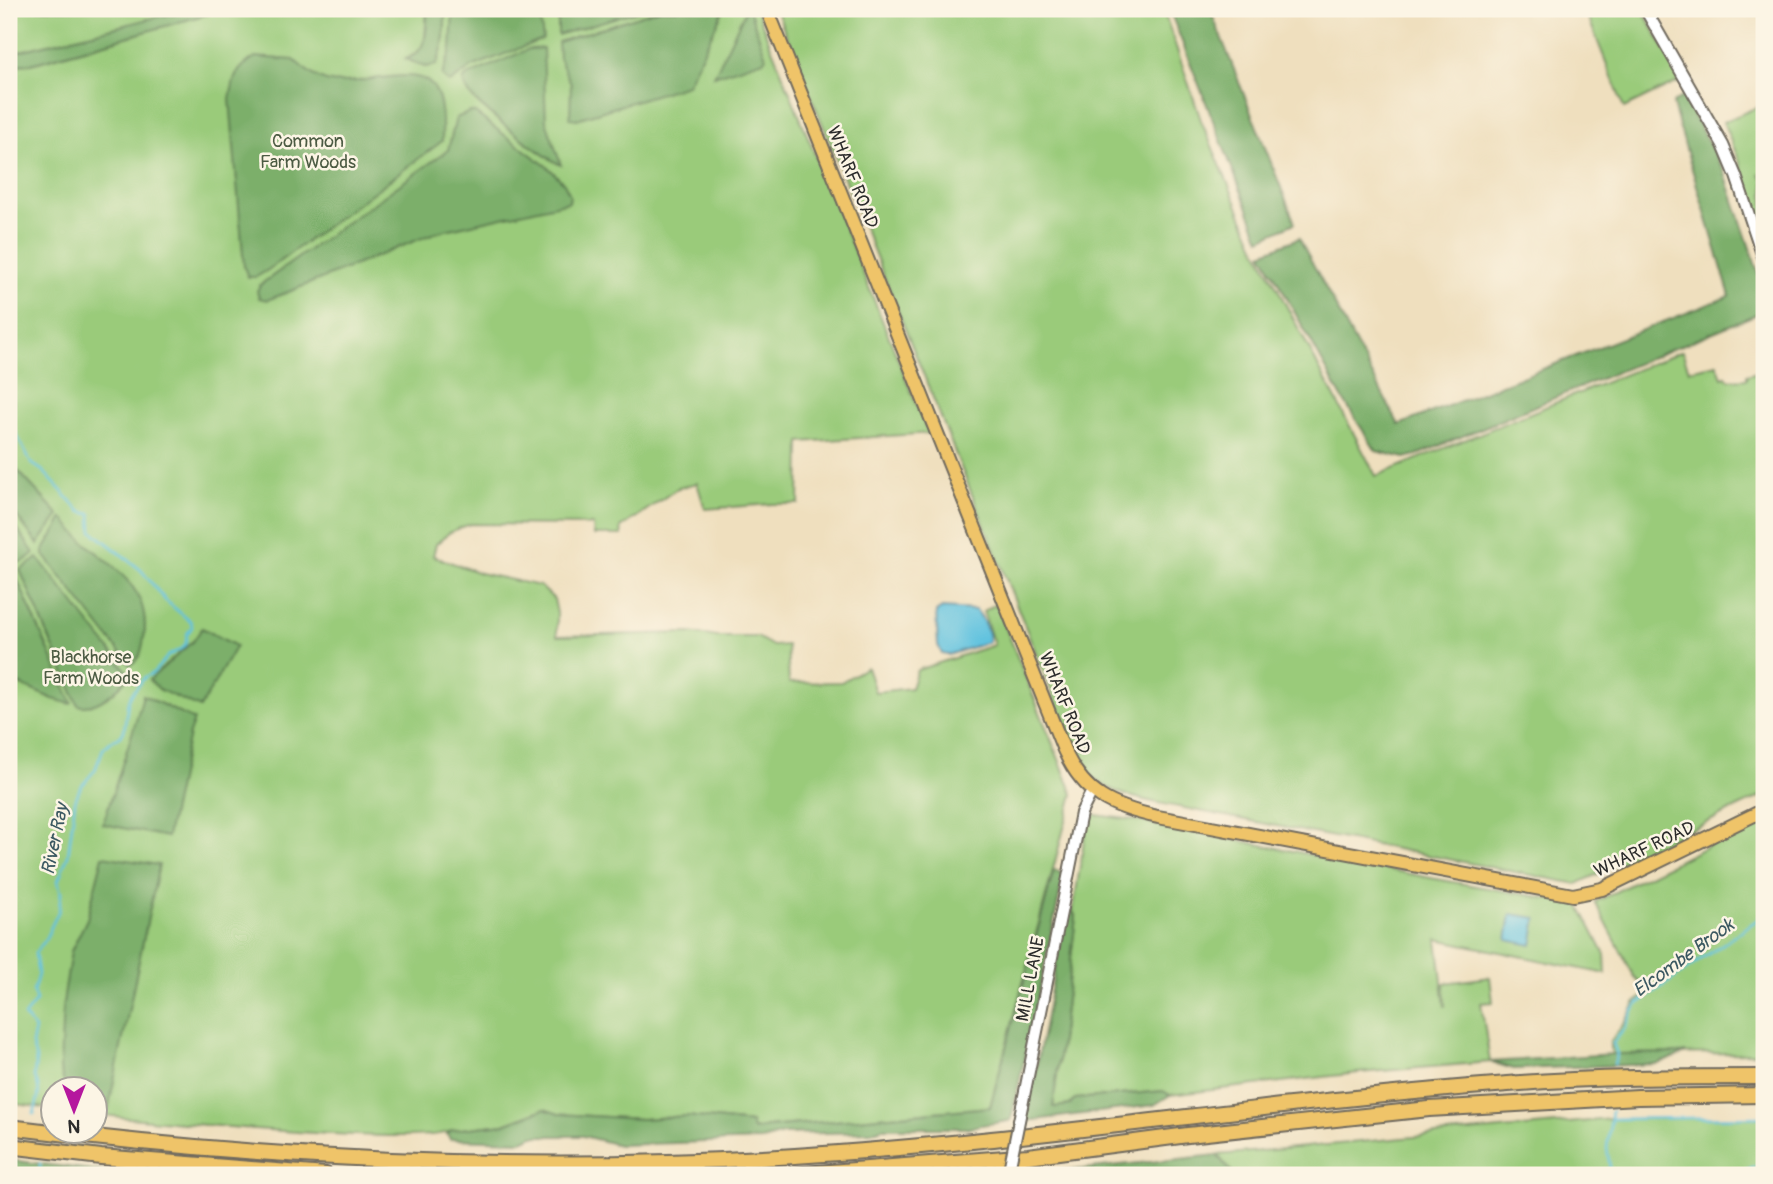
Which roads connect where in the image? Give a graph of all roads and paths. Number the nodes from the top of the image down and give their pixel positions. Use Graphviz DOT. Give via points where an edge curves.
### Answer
graph roads {
  1 [pos="767,9"];
  2 [pos="1645,9"];
  3 [pos="1764,260"];
  4 [pos="1092,791"];
  5 [pos="1764,810"];
  6 [pos="1764,1077"];
  7 [pos="1764,1095"];
  8 [pos="9,1128"];
  9 [pos="9,1146"];
  10 [pos="326,1175"];
  11 [pos="792,1175"];
  12 [pos="1008,1175"];
  1 -- 4 [label="main road, WHARF ROAD" via="1064,750"];
  2 -- 3 [label="street" via="1723,145"];
  4 -- 5 [label="main road, WHARF ROAD" via="1123,808 1158,817 1573,895 1602,889"];
  4 -- 12 [label="street, MILL LANE, bridge" via="1081,813"];
  6 -- 8 [label="highway" via="1514,1083 920,1147 647,1163 356,1159"];
  7 -- 11 [label="highway" via="1429,1109 1028,1156"];
  9 -- 10 [label="highway"];
}
